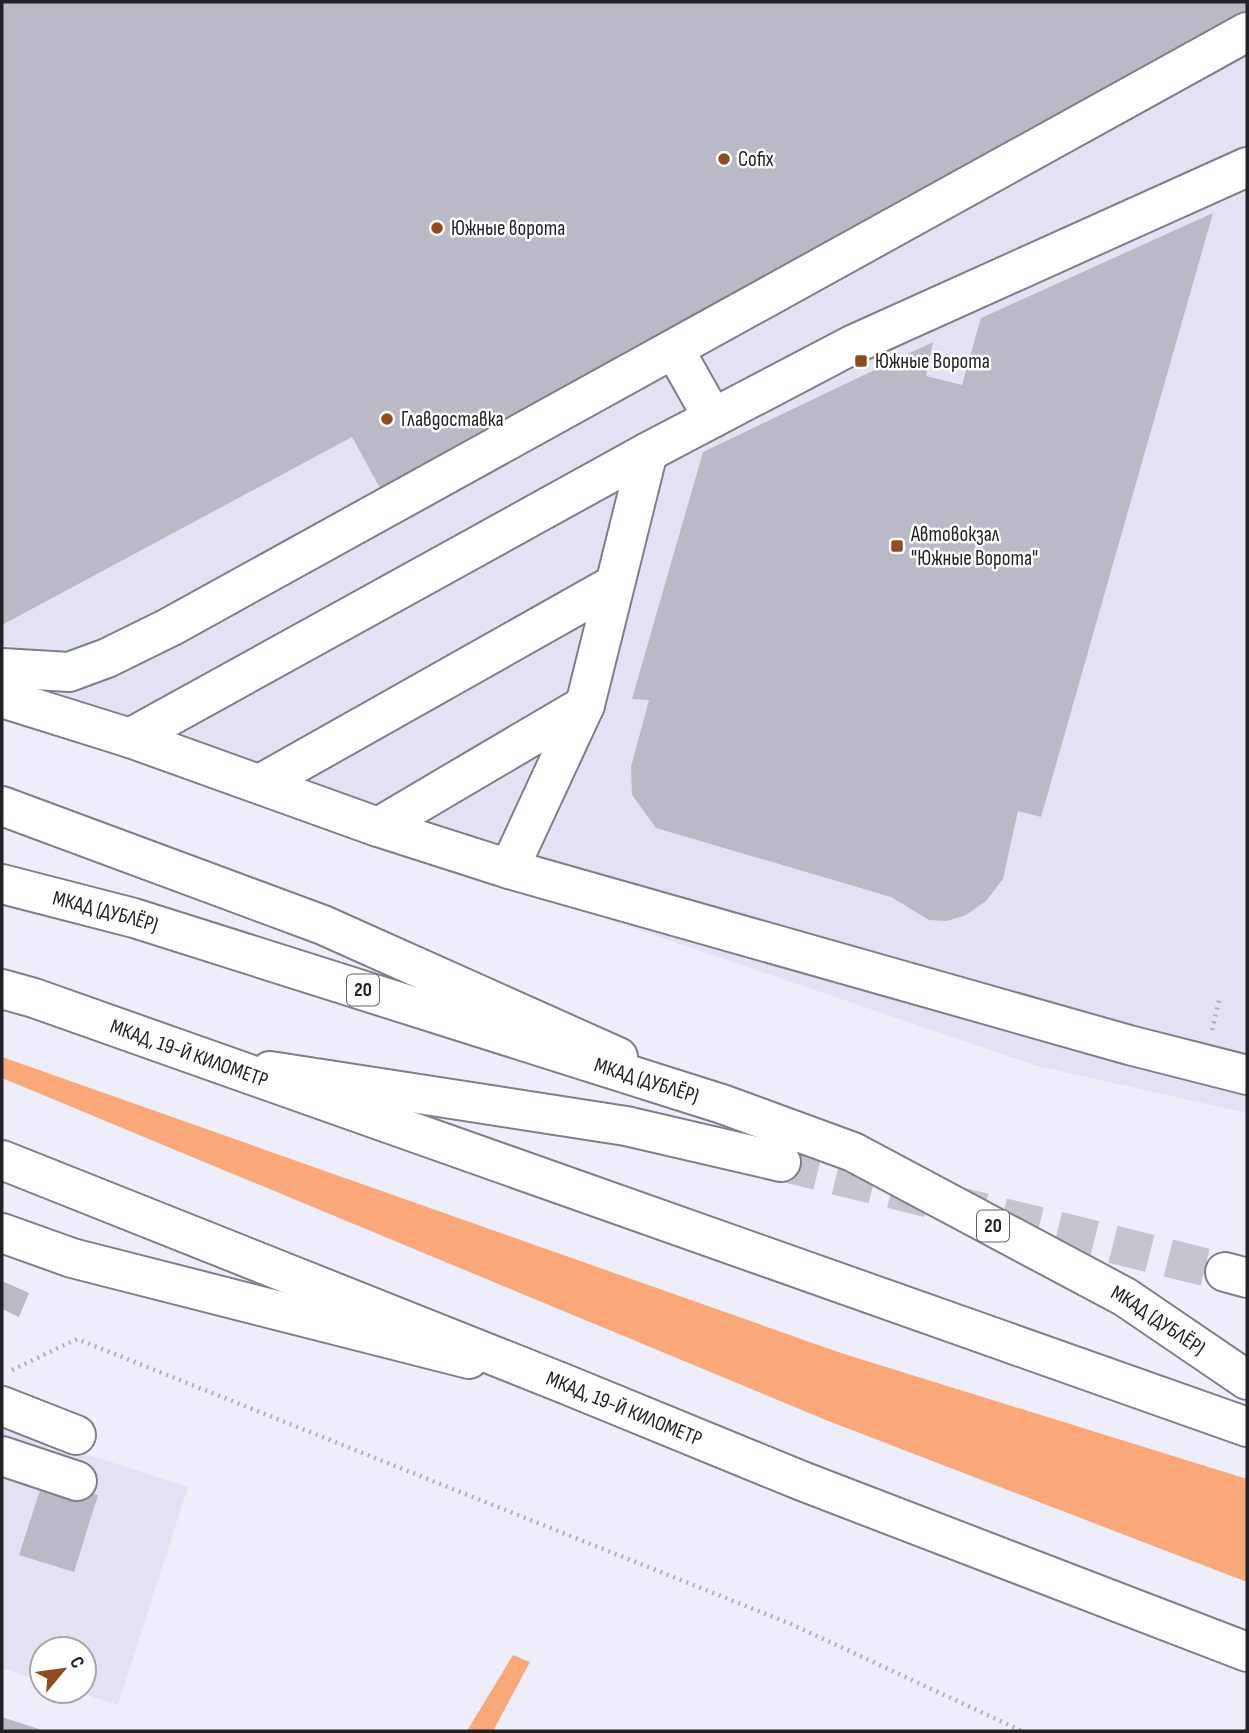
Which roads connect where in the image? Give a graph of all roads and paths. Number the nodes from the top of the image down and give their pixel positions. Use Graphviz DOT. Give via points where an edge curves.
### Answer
graph roads {
  1 [pos="1247,32"];
  2 [pos="1247,167"];
  3 [pos="674,349"];
  4 [pos="713,418"];
  5 [pos="648,452"];
  6 [pos="613,585"];
  7 [pos="2,668"];
  8 [pos="2,698"];
  9 [pos="584,705"];
  10 [pos="130,738"];
  11 [pos="260,784"];
  12 [pos="2,806"];
  13 [pos="379,827"];
  14 [pos="509,869"];
  15 [pos="2,884"];
  16 [pos="2,989"];
  17 [pos="1220,997"];
  18 [pos="1210,1034"];
  19 [pos="218,1063"];
  20 [pos="1247,1075"];
  21 [pos="722,1104"];
  22 [pos="2,1160"];
  23 [pos="781,1162"];
  24 [pos="2,1234"];
  25 [pos="2,1375"];
  26 [pos="1247,1380"];
  27 [pos="565,1384"];
  28 [pos="2,1406"];
  29 [pos="1247,1427"];
  30 [pos="76,1435"];
  31 [pos="2,1456"];
  32 [pos="77,1481"];
  33 [pos="1247,1652"];
  34 [pos="1023,1731"];
  1 -- 3 [label="main road"];
  2 -- 4 [label="main road" via="852,345"];
  3 -- 4 [label="main road"];
  3 -- 7 [label="main road" via="107,659 69,671"];
  4 -- 5 [label="main road"];
  5 -- 6 [label="main road"];
  5 -- 10 [label="main road"];
  6 -- 9 [label="main road"];
  6 -- 11 [label="main road"];
  8 -- 10 [label="main road"];
  9 -- 13 [label="main road"];
  9 -- 14 [label="main road"];
  10 -- 11 [label="main road"];
  11 -- 13 [label="main road"];
  12 -- 21 [label="main road" via="323,925"];
  13 -- 14 [label="main road"];
  14 -- 20 [label="main road"];
  15 -- 21 [label="main road, МКАД (ДУБЛЁР) / 20" via="134,918"];
  16 -- 19 [label="main road, МКАД, 19-Й КИЛОМЕТР"];
  17 -- 18 [label="path"];
  19 -- 23 [label="main road" via="626,1126"];
  19 -- 29 [label="main road, МКАД, 19-Й КИЛОМЕТР"];
  21 -- 26 [label="main road, МКАД (ДУБЛЁР) / 20" via="853,1152 1125,1297"];
  22 -- 27 [label="main road, МКАД, 19-Й КИЛОМЕТР"];
  24 -- 27 [label="main road" via="72,1258"];
  25 -- 34 [label="path" via="77,1339 791,1624"];
  27 -- 33 [label="main road, МКАД, 19-Й КИЛОМЕТР" via="802,1481"];
  28 -- 30 [label="main road"];
  31 -- 32 [label="main road"];
}
